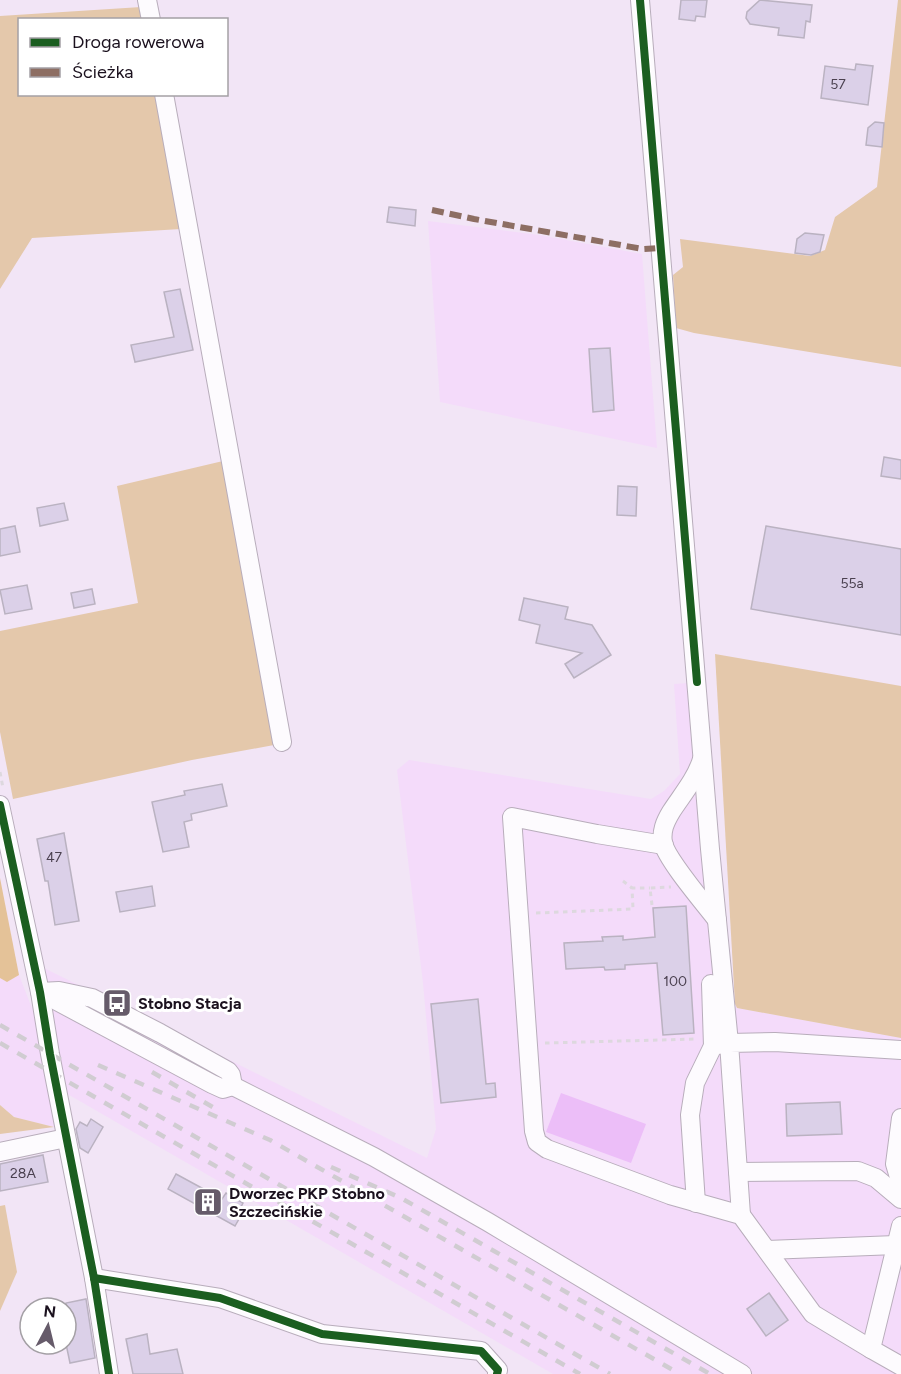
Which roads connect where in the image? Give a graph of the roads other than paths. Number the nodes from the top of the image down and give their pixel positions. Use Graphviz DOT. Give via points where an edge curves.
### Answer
graph roads {
  1 [pos="147,0"];
  2 [pos="640,0"];
  3 [pos="151,18"];
  4 [pos="164,96"];
  5 [pos="282,742"];
  6 [pos="703,752"];
  7 [pos="0,805"];
  8 [pos="664,845"];
  9 [pos="685,888"];
  10 [pos="718,921"];
  11 [pos="40,992"];
  12 [pos="721,1044"];
  13 [pos="901,1050"];
  14 [pos="901,1118"];
  15 [pos="66,1138"];
  16 [pos="0,1152"];
  17 [pos="738,1172"];
  18 [pos="901,1184"];
  19 [pos="901,1198"];
  20 [pos="696,1203"];
  21 [pos="741,1215"];
  22 [pos="901,1226"];
  23 [pos="896,1245"];
  24 [pos="767,1250"];
  25 [pos="94,1278"];
  26 [pos="871,1349"];
  27 [pos="901,1366"];
  28 [pos="110,1374"];
  29 [pos="497,1374"];
  30 [pos="742,1374"];
  1 -- 3 [label="street"];
  2 -- 6 [label="street"];
  4 -- 5 [label="street"];
  6 -- 8 [label="street" via="693,780 665,821"];
  6 -- 10 [label="street"];
  7 -- 11 [label="street"];
  8 -- 9 [label="street"];
  8 -- 20 [label="street" via="512,817 537,1142"];
  9 -- 10 [label="street"];
  9 -- 12 [label="street" via="708,925"];
  10 -- 12 [label="street"];
  11 -- 15 [label="street"];
  11 -- 30 [label="street" via="212,1084 223,1089 233,1086 374,1157"];
  12 -- 13 [label="street" via="775,1042"];
  12 -- 17 [label="street"];
  12 -- 20 [label="street" via="695,1083 690,1115"];
  14 -- 18 [label="street" via="895,1164"];
  15 -- 16 [label="street"];
  15 -- 25 [label="street"];
  17 -- 19 [label="street" via="858,1171 876,1178"];
  17 -- 21 [label="street"];
  20 -- 21 [label="street"];
  21 -- 24 [label="street"];
  22 -- 23 [label="street"];
  23 -- 24 [label="street"];
  23 -- 26 [label="street"];
  24 -- 26 [label="street" via="813,1314"];
  25 -- 28 [label="street"];
  25 -- 29 [label="street" via="220,1298 322,1334 481,1351 498,1370"];
  26 -- 27 [label="street"];
}
